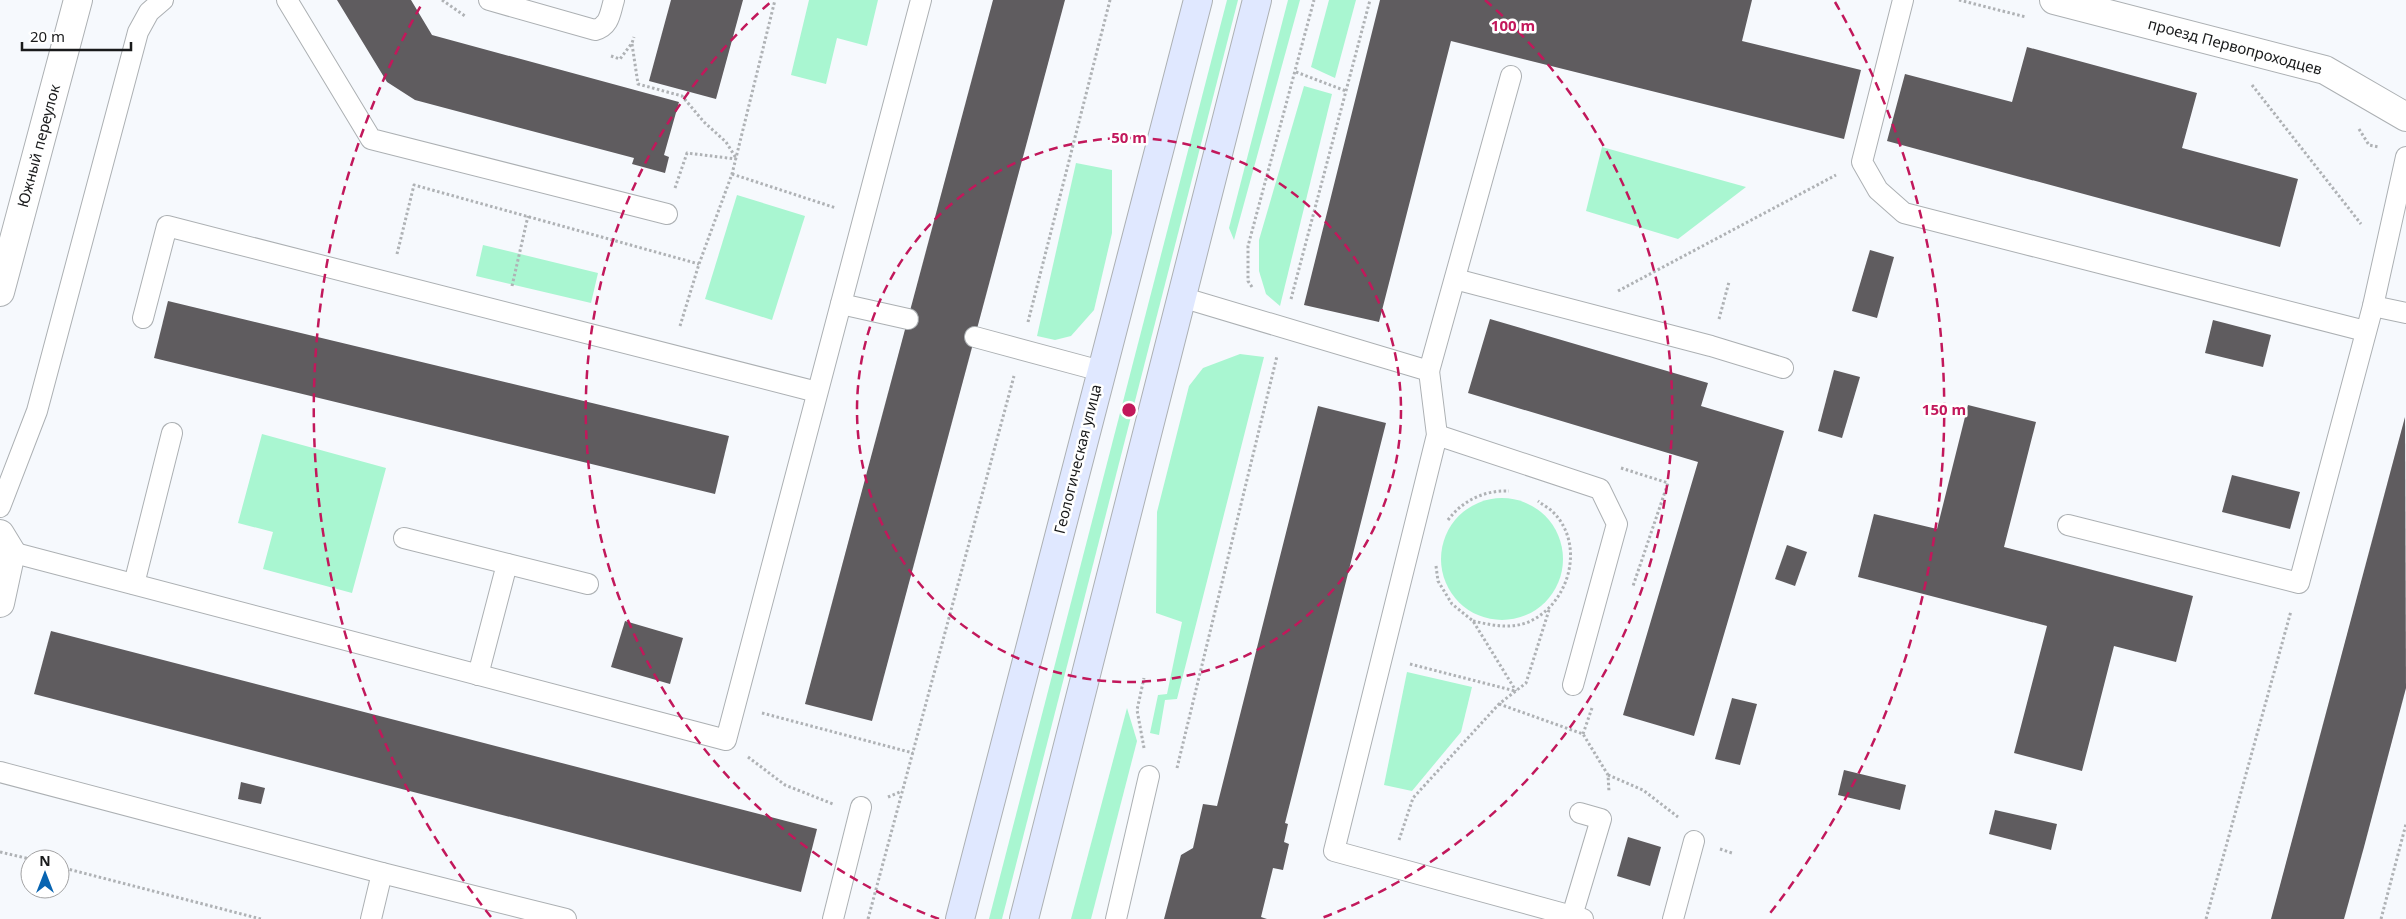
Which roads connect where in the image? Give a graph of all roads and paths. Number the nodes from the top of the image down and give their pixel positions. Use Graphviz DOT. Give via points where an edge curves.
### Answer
graph roads {
  1 [pos="78,0"];
  2 [pos="163,0"];
  3 [pos="287,0"];
  4 [pos="490,0"];
  5 [pos="614,0"];
  6 [pos="775,0"];
  7 [pos="921,0"];
  8 [pos="1110,0"];
  9 [pos="1198,0"];
  10 [pos="1257,0"];
  11 [pos="1314,0"];
  12 [pos="1370,0"];
  13 [pos="1903,0"];
  14 [pos="2054,0"];
  15 [pos="632,43"];
  16 [pos="1296,72"];
  17 [pos="1511,76"];
  18 [pos="2247,79"];
  19 [pos="1346,91"];
  20 [pos="2406,117"];
  21 [pos="2406,157"];
  22 [pos="736,159"];
  23 [pos="732,174"];
  24 [pos="667,214"];
  25 [pos="528,216"];
  26 [pos="864,217"];
  27 [pos="2384,254"];
  28 [pos="699,264"];
  29 [pos="1455,279"];
  30 [pos="390,282"];
  31 [pos="1729,282"];
  32 [pos="1254,289"];
  33 [pos="0,292"];
  34 [pos="1181,297"];
  35 [pos="840,304"];
  36 [pos="2373,306"];
  37 [pos="505,311"];
  38 [pos="2406,313"];
  39 [pos="143,318"];
  40 [pos="908,319"];
  41 [pos="1284,328"];
  42 [pos="2365,331"];
  43 [pos="975,337"];
  44 [pos="1711,346"];
  45 [pos="1021,350"];
  46 [pos="671,353"];
  47 [pos="1783,368"];
  48 [pos="1101,371"];
  49 [pos="1429,371"];
  50 [pos="817,392"];
  51 [pos="172,433"];
  52 [pos="1437,436"];
  53 [pos="1515,493"];
  54 [pos="1532,497"];
  55 [pos="0,507"];
  56 [pos="1447,522"];
  57 [pos="2068,525"];
  58 [pos="404,538"];
  59 [pos="5,543"];
  60 [pos="507,564"];
  61 [pos="1436,564"];
  62 [pos="2299,582"];
  63 [pos="134,584"];
  64 [pos="588,584"];
  65 [pos="0,603"];
  66 [pos="1549,610"];
  67 [pos="1473,621"];
  68 [pos="1382,656"];
  69 [pos="478,675"];
  70 [pos="1144,678"];
  71 [pos="1573,685"];
  72 [pos="1516,691"];
  73 [pos="1499,704"];
  74 [pos="735,706"];
  75 [pos="726,740"];
  76 [pos="913,753"];
  77 [pos="0,772"];
  78 [pos="1608,775"];
  79 [pos="1150,776"];
  80 [pos="902,791"];
  81 [pos="861,807"];
  82 [pos="1580,813"];
  83 [pos="1600,819"];
  84 [pos="2406,824"];
  85 [pos="1694,841"];
  86 [pos="0,852"];
  87 [pos="20,857"];
  88 [pos="1390,866"];
  89 [pos="70,870"];
  90 [pos="382,873"];
  91 [pos="1577,918"];
  92 [pos="260,919"];
  93 [pos="371,919"];
  94 [pos="566,919"];
  95 [pos="833,919"];
  96 [pos="868,919"];
  97 [pos="960,919"];
  98 [pos="1024,919"];
  99 [pos="1116,919"];
  100 [pos="1672,919"];
  101 [pos="2206,919"];
  102 [pos="2381,919"];
  1 -- 33 [label="street, Южный переулок"];
  2 -- 55 [label="lane" via="148,12 138,32 37,411"];
  3 -- 24 [label="lane" via="371,139"];
  4 -- 5 [label="lane" via="595,30 608,22"];
  6 -- 22 [label="path"];
  7 -- 26 [label="lane"];
  8 -- 45 [label="path"];
  9 -- 48 [label="main road, Геологическая улица"];
  10 -- 34 [label="main road"];
  11 -- 16 [label="path"];
  12 -- 19 [label="path"];
  13 -- 42 [label="lane" via="1862,162 1878,190 1904,213"];
  14 -- 20 [label="street, проезд Первопроходцев" via="2325,70"];
  15 -- 22 [label="path" via="638,84 682,96 726,142"];
  16 -- 19 [label="path"];
  16 -- 32 [label="path" via="1248,246 1248,281"];
  17 -- 29 [label="lane"];
  18 -- 27 [label="path"];
  19 -- 41 [label="path"];
  21 -- 27 [label="lane"];
  22 -- 23 [label="path"];
  22 -- 24 [label="path" via="687,153"];
  23 -- 26 [label="path"];
  23 -- 28 [label="path"];
  25 -- 28 [label="path"];
  25 -- 30 [label="path" via="414,185"];
  25 -- 37 [label="path"];
  26 -- 35 [label="lane"];
  27 -- 36 [label="lane"];
  28 -- 46 [label="path"];
  29 -- 44 [label="lane"];
  29 -- 49 [label="lane"];
  30 -- 37 [label="lane"];
  30 -- 39 [label="lane" via="167,226"];
  31 -- 44 [label="path"];
  34 -- 41 [label="lane"];
  34 -- 98 [label="main road"];
  35 -- 40 [label="lane"];
  35 -- 50 [label="lane"];
  36 -- 38 [label="lane"];
  36 -- 42 [label="lane"];
  37 -- 46 [label="lane"];
  41 -- 49 [label="lane"];
  41 -- 79 [label="path" via="1174,781"];
  42 -- 62 [label="lane"];
  43 -- 45 [label="lane"];
  44 -- 47 [label="lane"];
  45 -- 48 [label="lane"];
  45 -- 76 [label="path"];
  46 -- 50 [label="lane"];
  48 -- 97 [label="main road, Геологическая улица"];
  49 -- 52 [label="lane"];
  50 -- 74 [label="lane"];
  51 -- 63 [label="lane"];
  52 -- 68 [label="lane"];
  52 -- 71 [label="lane" via="1600,489 1617,524"];
  53 -- 56 [label="path" via="1507,490 1480,494 1457,508"];
  54 -- 66 [label="path" via="1554,513 1568,536 1571,563 1565,588"];
  57 -- 62 [label="lane"];
  58 -- 60 [label="lane"];
  59 -- 63 [label="lane"];
  59 -- 65 [label="street"];
  60 -- 64 [label="lane"];
  60 -- 69 [label="lane"];
  61 -- 67 [label="path" via="1438,581 1452,604"];
  62 -- 101 [label="path"];
  63 -- 69 [label="lane"];
  66 -- 67 [label="path" via="1526,623 1499,627"];
  66 -- 72 [label="path" via="1526,683"];
  67 -- 72 [label="path"];
  68 -- 72 [label="path"];
  68 -- 88 [label="lane" via="1334,851"];
  69 -- 75 [label="lane"];
  70 -- 79 [label="path" via="1137,710"];
  72 -- 73 [label="path"];
  73 -- 78 [label="path" via="1583,734"];
  73 -- 88 [label="path" via="1413,798"];
  74 -- 75 [label="lane"];
  74 -- 76 [label="path"];
  75 -- 81 [label="path" via="785,785 830,804"];
  76 -- 80 [label="path"];
  77 -- 90 [label="lane"];
  78 -- 83 [label="path" via="1610,794"];
  78 -- 85 [label="path" via="1642,790 1676,813"];
  79 -- 99 [label="lane"];
  80 -- 81 [label="path"];
  80 -- 96 [label="path"];
  81 -- 95 [label="lane"];
  82 -- 83 [label="lane"];
  83 -- 91 [label="lane"];
  84 -- 102 [label="path"];
  85 -- 100 [label="lane"];
  86 -- 87 [label="path"];
  88 -- 91 [label="lane"];
  89 -- 92 [label="path"];
  90 -- 93 [label="lane"];
  90 -- 94 [label="lane"];
}
